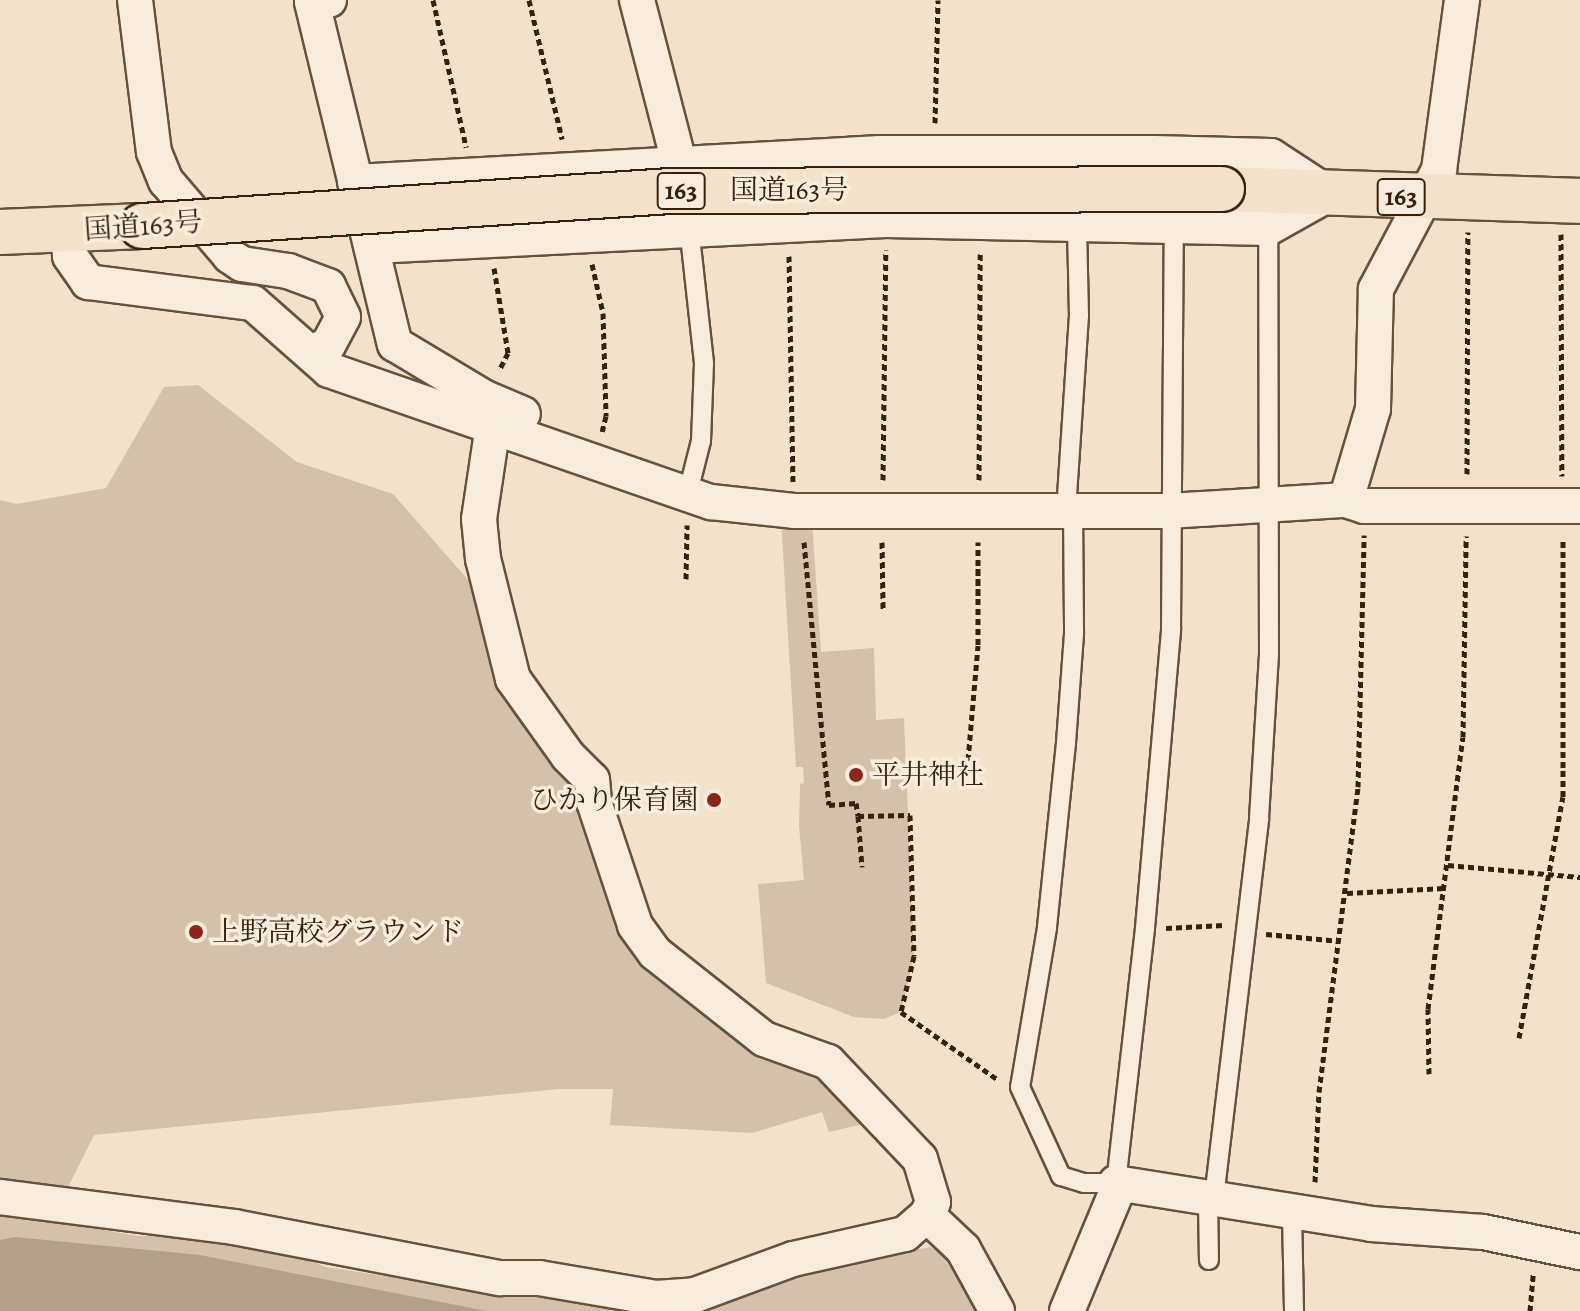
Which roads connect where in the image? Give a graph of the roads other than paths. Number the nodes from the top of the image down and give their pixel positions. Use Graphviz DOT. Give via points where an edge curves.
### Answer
graph roads {
  1 [pos="135,0"];
  2 [pos="329,0"];
  3 [pos="637,0"];
  4 [pos="1462,0"];
  5 [pos="679,162"];
  6 [pos="355,182"];
  7 [pos="1329,194"];
  8 [pos="1423,198"];
  9 [pos="1570,201"];
  10 [pos="689,227"];
  11 [pos="1077,227"];
  12 [pos="1268,228"];
  13 [pos="1174,229"];
  14 [pos="0,232"];
  15 [pos="68,232"];
  16 [pos="374,246"];
  17 [pos="312,352"];
  18 [pos="489,412"];
  19 [pos="641,476"];
  20 [pos="688,492"];
  21 [pos="1355,503"];
  22 [pos="1571,506"];
  23 [pos="1269,508"];
  24 [pos="1070,511"];
  25 [pos="1169,511"];
  26 [pos="1116,1183"];
  27 [pos="0,1197"];
  28 [pos="1211,1199"];
  29 [pos="927,1215"];
  30 [pos="1302,1215"];
  31 [pos="1580,1252"];
  32 [pos="1209,1260"];
  33 [pos="997,1311"];
  34 [pos="1067,1311"];
  35 [pos="1294,1311"];
  1 -- 17 [label="street" via="154,152 166,181 230,256 328,286 343,317 328,345"];
  2 -- 6 [label="street" via="312,2"];
  3 -- 5 [label="street"];
  4 -- 8 [label="street" via="1439,170"];
  5 -- 6 [label="street"];
  5 -- 7 [label="street" via="934,153 1271,156"];
  6 -- 16 [label="street"];
  7 -- 8 [label="highway, 国道163号 / 163"];
  7 -- 12 [label="street"];
  7 -- 15 [label="highway, 国道163号 / 163, bridge" via="1222,189 671,191"];
  8 -- 9 [label="highway, 国道163号 / 163"];
  8 -- 21 [label="street" via="1376,289 1373,409"];
  10 -- 11 [label="street" via="886,220"];
  10 -- 16 [label="street"];
  10 -- 20 [label="lane" via="704,363 701,441"];
  11 -- 13 [label="street"];
  11 -- 24 [label="lane" via="1079,316"];
  12 -- 13 [label="street"];
  12 -- 23 [label="lane"];
  13 -- 25 [label="lane"];
  14 -- 15 [label="highway, 国道163号 / 163"];
  15 -- 17 [label="street" via="70,256 88,282 253,303"];
  16 -- 18 [label="street" via="395,344"];
  17 -- 18 [label="street" via="329,370"];
  18 -- 19 [label="street"];
  18 -- 19 [label="street" via="643,463"];
  18 -- 29 [label="street" via="479,519 483,559 513,679 568,756 592,780 594,802 635,925 655,953 764,1039 828,1062 920,1159 933,1202"];
  19 -- 20 [label="street"];
  20 -- 24 [label="street" via="711,502 802,511"];
  21 -- 22 [label="street"];
  21 -- 23 [label="street"];
  23 -- 25 [label="street"];
  23 -- 28 [label="lane" via="1268,669 1259,818"];
  24 -- 25 [label="street"];
  24 -- 26 [label="lane" via="1074,634 1066,743 1047,928 1020,1087 1061,1176 1084,1183"];
  25 -- 26 [label="lane" via="1171,629"];
  26 -- 28 [label="street"];
  26 -- 34 [label="street"];
  27 -- 29 [label="street" via="234,1227 500,1278 539,1278 656,1298 695,1295 793,1259 905,1234"];
  28 -- 30 [label="street"];
  28 -- 32 [label="lane"];
  29 -- 33 [label="street" via="963,1249"];
  30 -- 31 [label="street" via="1483,1232"];
  30 -- 35 [label="lane"];
}
